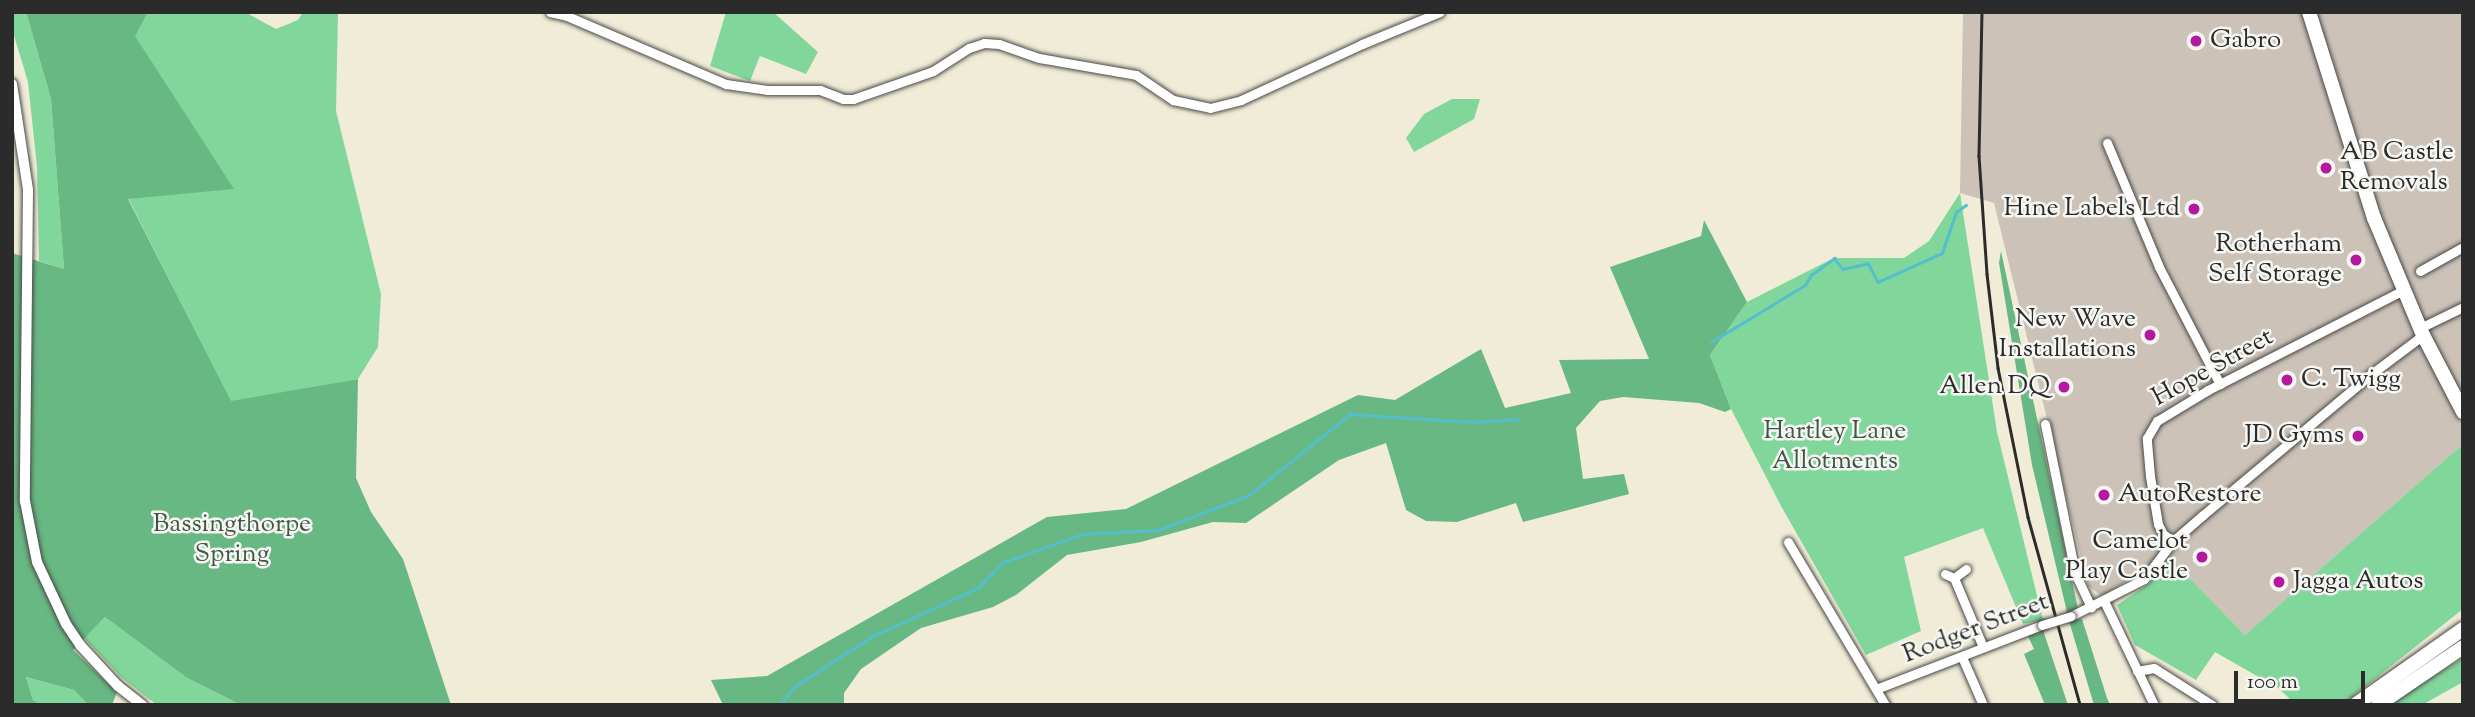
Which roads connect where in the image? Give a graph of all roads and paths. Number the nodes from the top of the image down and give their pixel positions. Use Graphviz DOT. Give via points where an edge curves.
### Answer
graph roads {
  1 [pos="550,12"];
  2 [pos="1440,12"];
  3 [pos="2309,12"];
  4 [pos="12,84"];
  5 [pos="2107,143"];
  6 [pos="2463,247"];
  7 [pos="2420,271"];
  8 [pos="2403,290"];
  9 [pos="2463,307"];
  10 [pos="2421,331"];
  11 [pos="2220,384"];
  12 [pos="2463,412"];
  13 [pos="2045,424"];
  14 [pos="2174,541"];
  15 [pos="1788,542"];
  16 [pos="1966,569"];
  17 [pos="1945,573"];
  18 [pos="1954,578"];
  19 [pos="2104,601"];
  20 [pos="2091,607"];
  21 [pos="2463,629"];
  22 [pos="1983,647"];
  23 [pos="2463,647"];
  24 [pos="1962,657"];
  25 [pos="2137,670"];
  26 [pos="1876,689"];
  27 [pos="142,705"];
  28 [pos="1885,705"];
  29 [pos="1983,705"];
  30 [pos="2154,705"];
  31 [pos="2212,705"];
  32 [pos="2355,705"];
  33 [pos="2378,705"];
  1 -- 2 [label="street" via="726,84 820,90 853,99 933,71 984,43 1136,75 1173,100 1210,108 1241,100"];
  3 -- 8 [label="main road" via="2374,218"];
  4 -- 27 [label="street" via="28,190 25,501 37,562 80,645"];
  5 -- 11 [label="street" via="2159,267"];
  6 -- 7 [label="street"];
  8 -- 10 [label="main road"];
  8 -- 11 [label="street, Hope Street"];
  9 -- 10 [label="street, Rodger Street"];
  10 -- 12 [label="main road"];
  10 -- 14 [label="street, Rodger Street"];
  11 -- 14 [label="street, Hope Street" via="2157,421 2147,438 2158,524"];
  13 -- 20 [label="street" via="2075,573"];
  14 -- 19 [label="street, Rodger Street" via="2144,579"];
  15 -- 26 [label="street"];
  16 -- 18 [label="street"];
  17 -- 18 [label="street"];
  18 -- 22 [label="street"];
  19 -- 20 [label="street, Rodger Street"];
  19 -- 25 [label="street"];
  20 -- 22 [label="street, Rodger Street, bridge"];
  21 -- 32 [label="main road"];
  22 -- 24 [label="street, Rodger Street"];
  23 -- 33 [label="main road"];
  24 -- 26 [label="street, Rodger Street"];
  24 -- 29 [label="street"];
  25 -- 30 [label="street"];
  25 -- 31 [label="street" via="2154,668"];
  26 -- 28 [label="street"];
}
